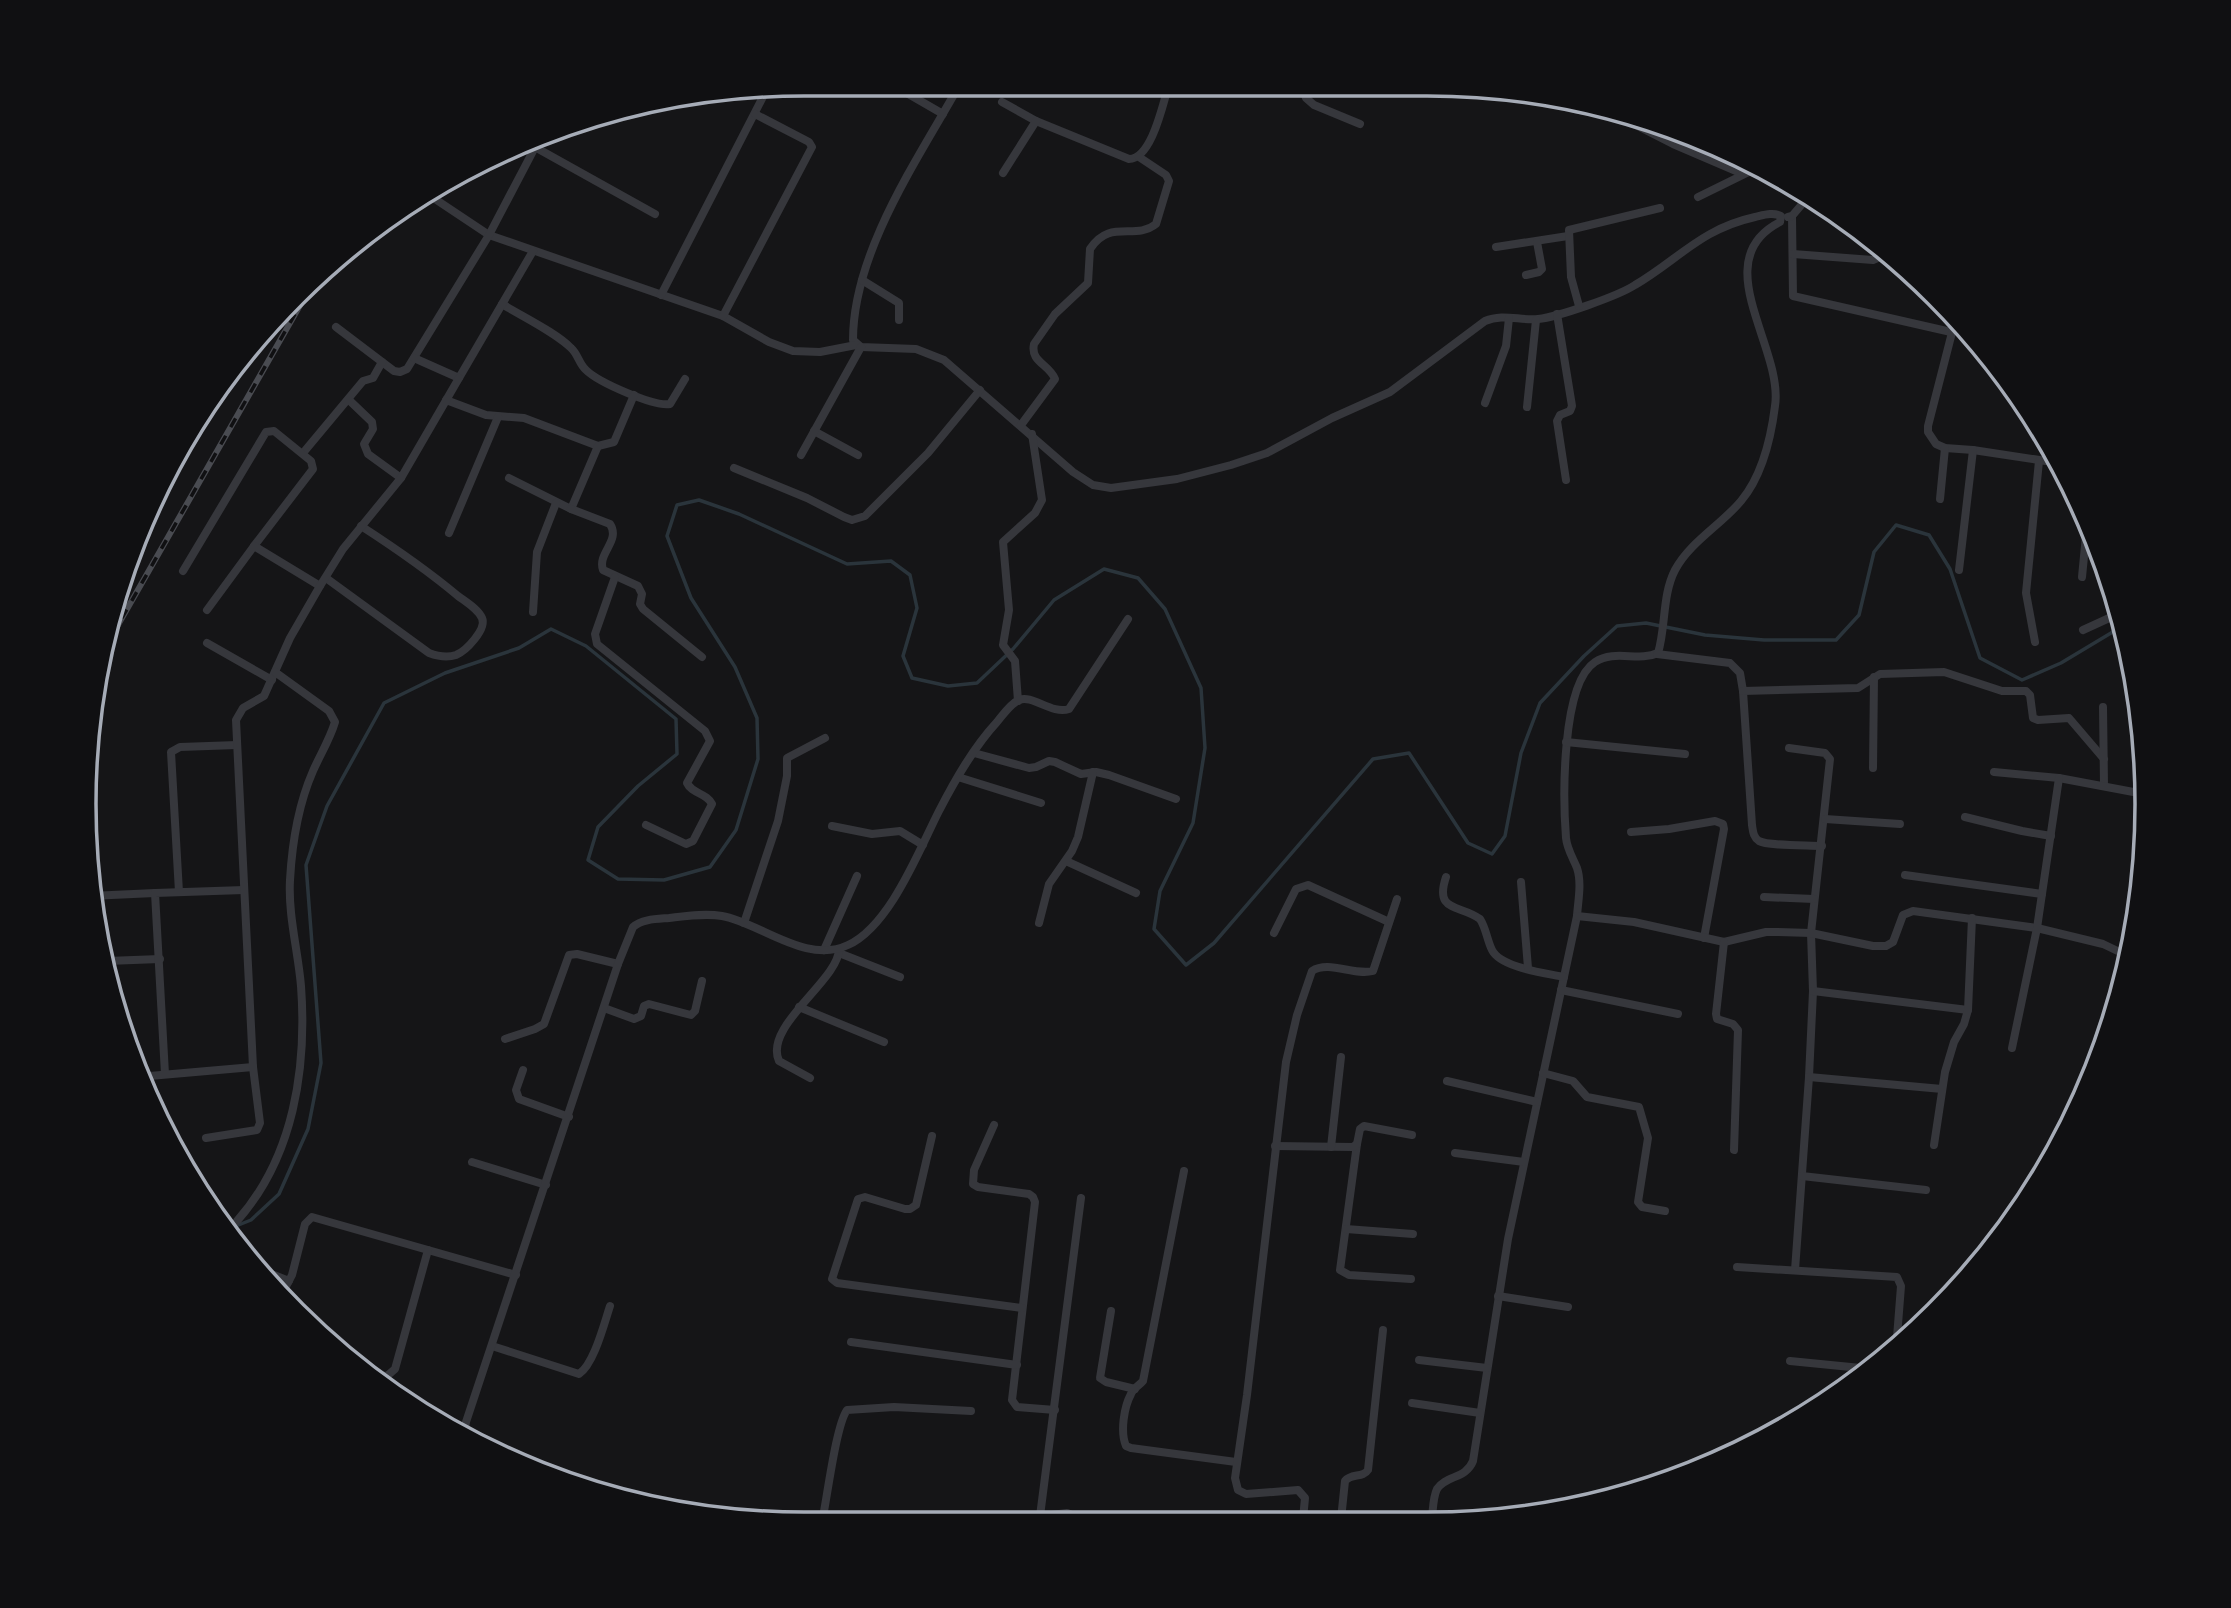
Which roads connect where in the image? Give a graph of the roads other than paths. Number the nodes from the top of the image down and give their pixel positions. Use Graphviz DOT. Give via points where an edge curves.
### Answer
graph roads {
  1 [pos="912,96"];
  2 [pos="953,96"];
  3 [pos="1165,96"];
  4 [pos="1306,96"];
  5 [pos="763,98"];
  6 [pos="1002,102"];
  7 [pos="755,114"];
  8 [pos="943,114"];
  9 [pos="1036,121"];
  10 [pos="1360,124"];
  11 [pos="1652,133"];
  12 [pos="536,149"];
  13 [pos="534,150"];
  14 [pos="1701,151"];
  15 [pos="1699,154"];
  16 [pos="1139,157"];
  17 [pos="1746,172"];
  18 [pos="1003,173"];
  19 [pos="1743,174"];
  20 [pos="1698,197"];
  21 [pos="436,200"];
  22 [pos="1802,205"];
  23 [pos="1660,208"];
  24 [pos="655,214"];
  25 [pos="1793,216"];
  26 [pos="1782,219"];
  27 [pos="489,235"];
  28 [pos="1568,236"];
  29 [pos="1537,242"];
  30 [pos="1496,247"];
  31 [pos="533,251"];
  32 [pos="1793,254"];
  33 [pos="1877,258"];
  34 [pos="1526,275"];
  35 [pos="862,280"];
  36 [pos="661,295"];
  37 [pos="502,304"];
  38 [pos="1579,306"];
  39 [pos="1557,314"];
  40 [pos="723,316"];
  41 [pos="1509,318"];
  42 [pos="899,320"];
  43 [pos="1536,320"];
  44 [pos="336,327"];
  45 [pos="1951,332"];
  46 [pos="858,346"];
  47 [pos="414,358"];
  48 [pos="383,362"];
  49 [pos="459,378"];
  50 [pos="685,379"];
  51 [pos="980,390"];
  52 [pos="634,395"];
  53 [pos="349,400"];
  54 [pos="446,400"];
  55 [pos="1485,403"];
  56 [pos="1527,407"];
  57 [pos="498,416"];
  58 [pos="1021,425"];
  59 [pos="814,431"];
  60 [pos="1032,433"];
  61 [pos="598,446"];
  62 [pos="1945,449"];
  63 [pos="1973,450"];
  64 [pos="303,453"];
  65 [pos="801,455"];
  66 [pos="858,455"];
  67 [pos="2039,461"];
  68 [pos="2046,462"];
  69 [pos="734,468"];
  70 [pos="401,478"];
  71 [pos="509,478"];
  72 [pos="1566,480"];
  73 [pos="1940,499"];
  74 [pos="556,503"];
  75 [pos="571,509"];
  76 [pos="361,526"];
  77 [pos="449,533"];
  78 [pos="254,546"];
  79 [pos="2087,550"];
  80 [pos="1959,570"];
  81 [pos="183,571"];
  82 [pos="615,576"];
  83 [pos="2082,577"];
  84 [pos="323,582"];
  85 [pos="207,610"];
  86 [pos="533,612"];
  87 [pos="2110,618"];
  88 [pos="1128,619"];
  89 [pos="2083,630"];
  90 [pos="2035,642"];
  91 [pos="207,643"];
  92 [pos="1657,654"];
  93 [pos="702,657"];
  94 [pos="273,676"];
  95 [pos="1874,677"];
  96 [pos="1744,691"];
  97 [pos="1018,701"];
  98 [pos="2103,706"];
  99 [pos="825,738"];
  100 [pos="1566,742"];
  101 [pos="237,744"];
  102 [pos="1789,748"];
  103 [pos="974,753"];
  104 [pos="1685,754"];
  105 [pos="2104,759"];
  106 [pos="1873,768"];
  107 [pos="1093,772"];
  108 [pos="1994,772"];
  109 [pos="958,777"];
  110 [pos="2059,778"];
  111 [pos="2104,785"];
  112 [pos="2134,792"];
  113 [pos="1176,799"];
  114 [pos="1041,803"];
  115 [pos="1965,817"];
  116 [pos="1825,819"];
  117 [pos="1900,824"];
  118 [pos="646,825"];
  119 [pos="832,826"];
  120 [pos="1631,832"];
  121 [pos="2051,836"];
  122 [pos="923,845"];
  123 [pos="1822,846"];
  124 [pos="1066,861"];
  125 [pos="1905,874"];
  126 [pos="856,876"];
  127 [pos="1446,877"];
  128 [pos="1521,882"];
  129 [pos="244,891"];
  130 [pos="179,892"];
  131 [pos="155,893"];
  132 [pos="1136,893"];
  133 [pos="2042,894"];
  134 [pos="102,895"];
  135 [pos="1764,897"];
  136 [pos="1814,899"];
  137 [pos="1397,900"];
  138 [pos="1577,916"];
  139 [pos="1972,918"];
  140 [pos="1389,922"];
  141 [pos="744,923"];
  142 [pos="1039,923"];
  143 [pos="2037,928"];
  144 [pos="1274,933"];
  145 [pos="1811,933"];
  146 [pos="1704,938"];
  147 [pos="1724,942"];
  148 [pos="824,950"];
  149 [pos="839,951"];
  150 [pos="2119,952"];
  151 [pos="160,959"];
  152 [pos="114,961"];
  153 [pos="618,964"];
  154 [pos="1528,968"];
  155 [pos="900,977"];
  156 [pos="1564,977"];
  157 [pos="702,981"];
  158 [pos="1561,990"];
  159 [pos="1813,991"];
  160 [pos="799,1007"];
  161 [pos="604,1008"];
  162 [pos="1968,1010"];
  163 [pos="1678,1014"];
  164 [pos="505,1039"];
  165 [pos="884,1042"];
  166 [pos="2012,1048"];
  167 [pos="1341,1057"];
  168 [pos="253,1067"];
  169 [pos="523,1070"];
  170 [pos="1543,1073"];
  171 [pos="165,1074"];
  172 [pos="150,1076"];
  173 [pos="1810,1077"];
  174 [pos="810,1078"];
  175 [pos="1447,1081"];
  176 [pos="1942,1089"];
  177 [pos="1537,1102"];
  178 [pos="569,1117"];
  179 [pos="994,1125"];
  180 [pos="1412,1135"];
  181 [pos="932,1136"];
  182 [pos="206,1138"];
  183 [pos="1357,1144"];
  184 [pos="1934,1145"];
  185 [pos="1275,1146"];
  186 [pos="1331,1147"];
  187 [pos="1734,1150"];
  188 [pos="1455,1153"];
  189 [pos="472,1162"];
  190 [pos="1524,1162"];
  191 [pos="1184,1171"];
  192 [pos="1802,1176"];
  193 [pos="546,1185"];
  194 [pos="1926,1189"];
  195 [pos="1082,1198"];
  196 [pos="1665,1212"];
  197 [pos="237,1221"];
  198 [pos="1346,1228"];
  199 [pos="1413,1234"];
  200 [pos="428,1250"];
  201 [pos="1737,1267"];
  202 [pos="1795,1270"];
  203 [pos="516,1275"];
  204 [pos="277,1276"];
  205 [pos="1411,1279"];
  206 [pos="289,1281"];
  207 [pos="286,1286"];
  208 [pos="1498,1296"];
  209 [pos="610,1306"];
  210 [pos="1568,1307"];
  211 [pos="1022,1308"];
  212 [pos="1111,1311"];
  213 [pos="1383,1330"];
  214 [pos="1897,1333"];
  215 [pos="851,1342"];
  216 [pos="492,1346"];
  217 [pos="1419,1360"];
  218 [pos="1790,1362"];
  219 [pos="1017,1365"];
  220 [pos="1487,1368"];
  221 [pos="1854,1368"];
  222 [pos="388,1375"];
  223 [pos="1135,1389"];
  224 [pos="1412,1403"];
  225 [pos="1055,1410"];
  226 [pos="971,1411"];
  227 [pos="1480,1413"];
  228 [pos="466,1426"];
  229 [pos="1236,1461"];
  230 [pos="824,1512"];
  231 [pos="1041,1512"];
  232 [pos="1304,1512"];
  233 [pos="1343,1512"];
  234 [pos="1433,1512"];
  1 -- 8 [label="street"];
  2 -- 8 [label="street"];
  3 -- 16 [label="street" via="1151,138"];
  4 -- 10 [label="street" via="1309,102"];
  5 -- 7 [label="street"];
  6 -- 9 [label="street"];
  7 -- 36 [label="street"];
  7 -- 40 [label="street" via="812,147"];
  8 -- 35 [label="street" via="874,244"];
  9 -- 16 [label="street" via="1129,159"];
  9 -- 18 [label="street"];
  11 -- 15 [label="street"];
  12 -- 24 [label="street"];
  13 -- 27 [label="street"];
  14 -- 15 [label="street"];
  15 -- 19 [label="street"];
  16 -- 58 [label="street" via="1169,181 1156,224 1148,229 1106,233 1090,249 1088,283 1055,314 1034,344 1035,358 1055,379"];
  17 -- 19 [label="street"];
  19 -- 20 [label="street"];
  21 -- 27 [label="street"];
  22 -- 25 [label="street"];
  23 -- 28 [label="street" via="1573,229"];
  25 -- 26 [label="street"];
  25 -- 32 [label="street"];
  26 -- 38 [label="street" via="1774,214 1729,225 1698,239 1634,286"];
  26 -- 92 [label="street" via="1762,232 1748,261 1749,289 1777,389 1762,464 1741,501 1675,570"];
  27 -- 31 [label="street"];
  27 -- 47 [label="street"];
  28 -- 29 [label="street"];
  28 -- 38 [label="street"];
  29 -- 30 [label="street"];
  29 -- 34 [label="street" via="1542,269"];
  31 -- 36 [label="street"];
  31 -- 37 [label="street"];
  32 -- 33 [label="street"];
  32 -- 45 [label="street" via="1795,297"];
  35 -- 42 [label="street" via="899,303"];
  35 -- 46 [label="street" via="853,337"];
  36 -- 40 [label="street"];
  37 -- 49 [label="street"];
  37 -- 52 [label="street" via="572,348 591,375"];
  38 -- 39 [label="street"];
  39 -- 43 [label="street"];
  39 -- 72 [label="street" via="1572,406 1557,421"];
  40 -- 46 [label="street" via="793,351"];
  41 -- 43 [label="street"];
  41 -- 55 [label="street" via="1506,346"];
  41 -- 60 [label="street" via="1485,321 1390,392 1267,453 1177,480 1099,487 1073,472"];
  43 -- 56 [label="street"];
  44 -- 48 [label="street"];
  45 -- 62 [label="street" via="1928,426 1936,444"];
  46 -- 51 [label="street" via="916,349 936,356"];
  46 -- 59 [label="street"];
  47 -- 48 [label="street" via="400,372"];
  47 -- 49 [label="street"];
  48 -- 53 [label="street"];
  49 -- 54 [label="street"];
  50 -- 52 [label="street" via="670,404"];
  51 -- 58 [label="street"];
  51 -- 69 [label="street" via="928,453 858,519"];
  52 -- 61 [label="street" via="614,442"];
  53 -- 64 [label="street"];
  53 -- 70 [label="street" via="372,422 365,449"];
  54 -- 57 [label="street"];
  54 -- 70 [label="street"];
  57 -- 61 [label="street" via="524,418"];
  57 -- 77 [label="street"];
  58 -- 60 [label="street"];
  59 -- 65 [label="street"];
  59 -- 66 [label="street"];
  60 -- 97 [label="street" via="1042,500 1035,513 1003,542 1009,610 1003,645 1016,661"];
  61 -- 75 [label="street"];
  62 -- 63 [label="street"];
  62 -- 73 [label="street"];
  63 -- 67 [label="street"];
  63 -- 80 [label="street"];
  64 -- 78 [label="street" via="313,465 311,474"];
  64 -- 81 [label="street" via="274,430 266,432"];
  67 -- 68 [label="street"];
  67 -- 90 [label="street" via="2026,593"];
  70 -- 76 [label="street"];
  71 -- 74 [label="street"];
  74 -- 75 [label="street"];
  74 -- 86 [label="street" via="537,552"];
  75 -- 82 [label="street" via="612,527 613,537 601,566"];
  76 -- 84 [label="street"];
  76 -- 84 [label="street" via="471,606 484,622 482,628 455,655 436,656"];
  78 -- 84 [label="street"];
  78 -- 85 [label="street"];
  79 -- 83 [label="street"];
  82 -- 93 [label="street" via="640,588 643,609"];
  82 -- 118 [label="street" via="595,634 597,644 705,731 710,741 687,783 712,804 693,841 686,844"];
  84 -- 94 [label="street"];
  87 -- 89 [label="street"];
  88 -- 97 [label="street" via="1069,709 1059,711 1026,698"];
  91 -- 94 [label="street"];
  92 -- 96 [label="street" via="1730,663 1740,673"];
  92 -- 100 [label="street" via="1613,655 1588,667 1578,684"];
  94 -- 101 [label="street" via="262,698 239,712"];
  94 -- 197 [label="street" via="329,711 335,722 303,799 290,878 301,987 302,1045 295,1102 274,1165"];
  95 -- 96 [label="street" via="1858,688"];
  95 -- 105 [label="street" via="1944,673 2002,691 2026,691 2034,718 2069,718"];
  95 -- 106 [label="street"];
  96 -- 123 [label="street" via="1755,836 1768,843"];
  97 -- 103 [label="street"];
  98 -- 105 [label="street"];
  99 -- 141 [label="street" via="787,758 778,821"];
  100 -- 104 [label="street"];
  100 -- 138 [label="street" via="1566,840 1579,878"];
  101 -- 129 [label="street"];
  101 -- 130 [label="street" via="180,747 171,752"];
  102 -- 116 [label="street" via="1830,757"];
  103 -- 107 [label="street" via="1030,768 1049,761 1081,774"];
  103 -- 109 [label="street"];
  105 -- 111 [label="street"];
  107 -- 113 [label="street"];
  107 -- 124 [label="street" via="1078,837"];
  108 -- 110 [label="street"];
  109 -- 114 [label="street"];
  109 -- 122 [label="street"];
  110 -- 111 [label="street"];
  110 -- 121 [label="street"];
  111 -- 112 [label="street"];
  115 -- 121 [label="street"];
  116 -- 117 [label="street"];
  116 -- 123 [label="street"];
  119 -- 122 [label="street" via="873,834 900,831"];
  120 -- 146 [label="street" via="1715,821 1723,824"];
  121 -- 133 [label="street"];
  122 -- 149 [label="street" via="878,918"];
  123 -- 136 [label="street"];
  124 -- 132 [label="street"];
  124 -- 142 [label="street" via="1049,884"];
  125 -- 133 [label="street"];
  126 -- 148 [label="street"];
  127 -- 154 [label="street" via="1442,895 1447,903 1480,919 1500,960"];
  128 -- 154 [label="street"];
  129 -- 130 [label="street"];
  129 -- 168 [label="street"];
  130 -- 131 [label="street"];
  131 -- 134 [label="street"];
  131 -- 151 [label="street"];
  133 -- 143 [label="street"];
  135 -- 136 [label="street"];
  136 -- 145 [label="street"];
  137 -- 140 [label="street"];
  138 -- 146 [label="street" via="1634,922"];
  138 -- 156 [label="street"];
  139 -- 143 [label="street"];
  139 -- 145 [label="street" via="1908,912 1896,938 1886,946"];
  139 -- 162 [label="street"];
  140 -- 144 [label="street" via="1303,885 1296,889"];
  140 -- 185 [label="street" via="1371,972 1321,967 1311,974 1286,1062"];
  141 -- 148 [label="street"];
  141 -- 153 [label="street" via="714,915 637,923"];
  143 -- 150 [label="street"];
  143 -- 166 [label="street"];
  145 -- 147 [label="street" via="1766,932"];
  145 -- 159 [label="street"];
  146 -- 147 [label="street"];
  147 -- 187 [label="street" via="1716,1014 1738,1030"];
  148 -- 149 [label="street"];
  149 -- 155 [label="street"];
  149 -- 160 [label="street" via="836,963"];
  151 -- 152 [label="street"];
  151 -- 171 [label="street"];
  153 -- 161 [label="street"];
  153 -- 164 [label="street" via="569,955 544,1024"];
  154 -- 156 [label="street"];
  156 -- 158 [label="street"];
  157 -- 161 [label="street" via="691,1015 649,1004 634,1019"];
  158 -- 163 [label="street"];
  158 -- 170 [label="street"];
  159 -- 162 [label="street"];
  159 -- 173 [label="street"];
  160 -- 165 [label="street"];
  160 -- 174 [label="street" via="779,1042 777,1056"];
  161 -- 178 [label="street"];
  162 -- 176 [label="street" via="1954,1041"];
  167 -- 186 [label="street"];
  168 -- 171 [label="street"];
  168 -- 182 [label="street" via="259,1127"];
  169 -- 178 [label="street" via="516,1090 519,1099"];
  170 -- 177 [label="street"];
  170 -- 196 [label="street" via="1573,1081 1587,1097 1639,1107 1648,1138 1638,1202"];
  171 -- 172 [label="street"];
  173 -- 176 [label="street"];
  173 -- 192 [label="street"];
  175 -- 177 [label="street"];
  176 -- 184 [label="street"];
  177 -- 190 [label="street"];
  178 -- 193 [label="street"];
  179 -- 211 [label="street" via="972,1179 978,1187 1029,1194 1034,1199"];
  180 -- 183 [label="street" via="1364,1126"];
  181 -- 211 [label="street" via="916,1205 905,1209 858,1199 832,1279"];
  183 -- 186 [label="street"];
  183 -- 198 [label="street"];
  185 -- 186 [label="street"];
  185 -- 229 [label="street"];
  188 -- 190 [label="street"];
  189 -- 193 [label="street"];
  190 -- 208 [label="street"];
  191 -- 223 [label="street" via="1143,1381"];
  192 -- 194 [label="street"];
  192 -- 202 [label="street"];
  193 -- 203 [label="street"];
  195 -- 225 [label="street"];
  198 -- 199 [label="street"];
  198 -- 205 [label="street" via="1341,1272"];
  200 -- 203 [label="street"];
  200 -- 206 [label="street" via="312,1217 305,1224"];
  200 -- 222 [label="street" via="395,1369"];
  201 -- 202 [label="street"];
  202 -- 214 [label="street" via="1897,1277 1901,1286"];
  203 -- 216 [label="street"];
  204 -- 206 [label="street"];
  206 -- 207 [label="street"];
  208 -- 210 [label="street"];
  208 -- 220 [label="street"];
  209 -- 216 [label="street" via="587,1367 579,1374"];
  211 -- 219 [label="street"];
  212 -- 223 [label="street" via="1100,1378"];
  213 -- 233 [label="street" via="1368,1470 1345,1481"];
  215 -- 219 [label="street"];
  216 -- 228 [label="street"];
  217 -- 220 [label="street"];
  218 -- 221 [label="street"];
  219 -- 225 [label="street" via="1015,1406"];
  220 -- 227 [label="street"];
  223 -- 229 [label="street" via="1124,1423 1127,1447"];
  224 -- 227 [label="street"];
  225 -- 231 [label="street"];
  226 -- 230 [label="street" via="847,1410"];
  227 -- 234 [label="street" via="1471,1466 1439,1487"];
  229 -- 232 [label="street" via="1238,1490 1252,1494 1298,1490 1305,1498"];
}
